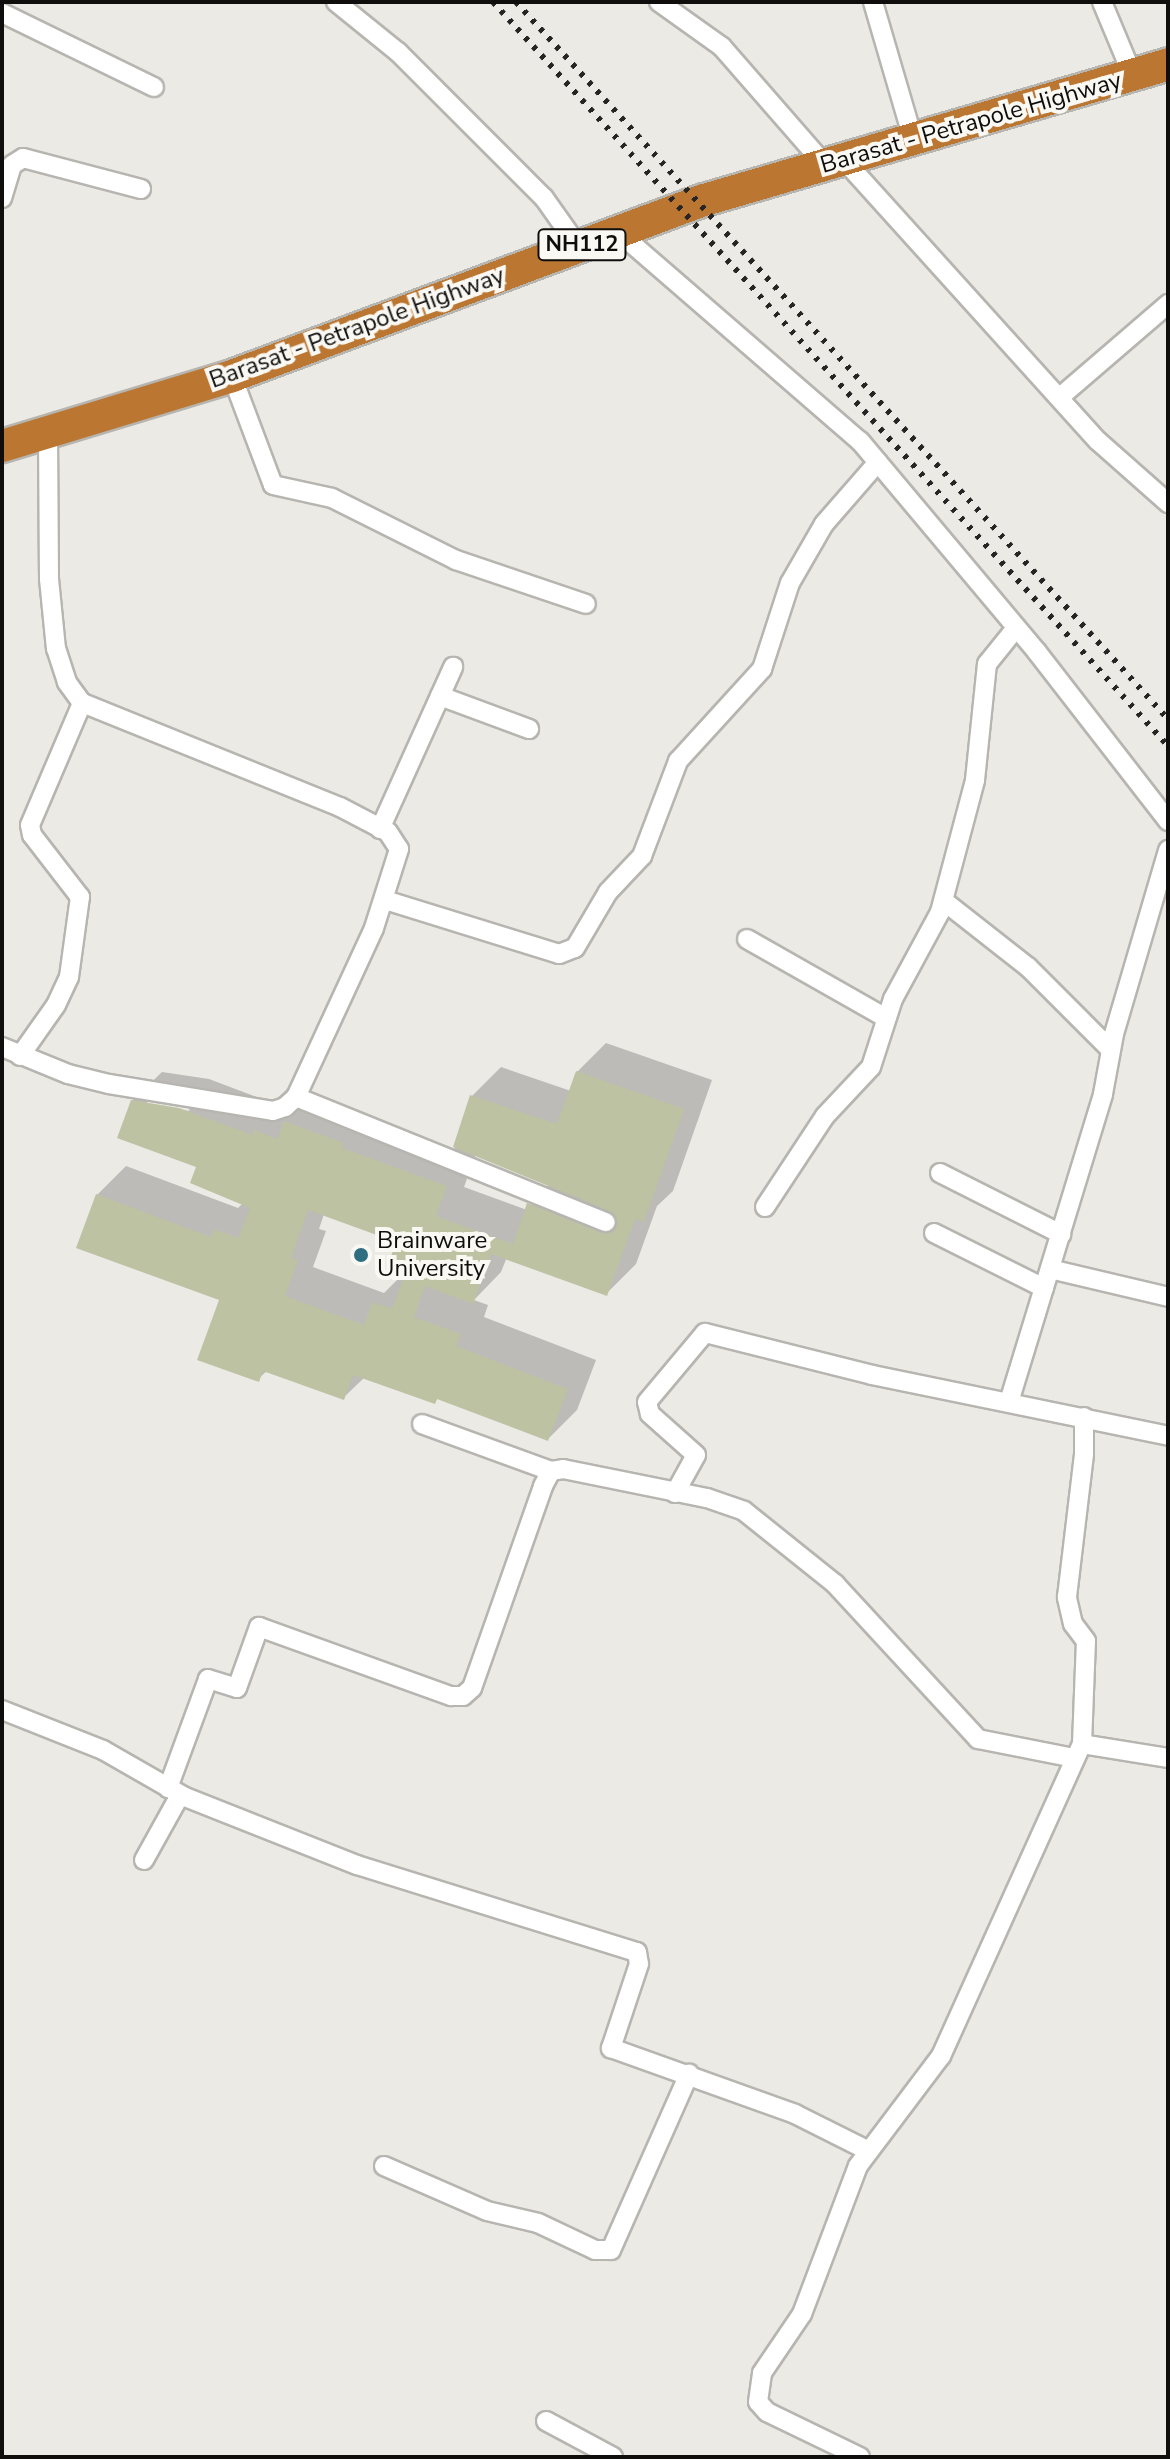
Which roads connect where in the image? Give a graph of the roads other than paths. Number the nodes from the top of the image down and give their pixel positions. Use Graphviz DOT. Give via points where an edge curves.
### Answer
graph roads {
  1 [pos="336,2"];
  2 [pos="659,2"];
  3 [pos="873,2"];
  4 [pos="1102,2"];
  5 [pos="2,13"];
  6 [pos="1168,64"];
  7 [pos="1133,76"];
  8 [pos="154,87"];
  9 [pos="914,142"];
  10 [pos="834,162"];
  11 [pos="141,189"];
  12 [pos="2,198"];
  13 [pos="616,230"];
  14 [pos="578,246"];
  15 [pos="1168,304"];
  16 [pos="232,376"];
  17 [pos="1060,397"];
  18 [pos="48,431"];
  19 [pos="2,446"];
  20 [pos="878,462"];
  21 [pos="1168,503"];
  22 [pos="586,604"];
  23 [pos="1016,628"];
  24 [pos="453,667"];
  25 [pos="440,696"];
  26 [pos="82,703"];
  27 [pos="529,729"];
  28 [pos="1168,821"];
  29 [pos="380,829"];
  30 [pos="1168,850"];
  31 [pos="385,900"];
  32 [pos="945,902"];
  33 [pos="747,939"];
  34 [pos="886,1018"];
  35 [pos="2,1047"];
  36 [pos="1111,1050"];
  37 [pos="20,1056"];
  38 [pos="296,1097"];
  39 [pos="940,1173"];
  40 [pos="765,1207"];
  41 [pos="606,1222"];
  42 [pos="934,1233"];
  43 [pos="1061,1234"];
  44 [pos="1050,1269"];
  45 [pos="1044,1288"];
  46 [pos="1168,1297"];
  47 [pos="1009,1402"];
  48 [pos="1084,1417"];
  49 [pos="422,1424"];
  50 [pos="1168,1436"];
  51 [pos="551,1471"];
  52 [pos="675,1493"];
  53 [pos="2,1710"];
  54 [pos="1078,1751"];
  55 [pos="1168,1758"];
  56 [pos="174,1791"];
  57 [pos="144,1860"];
  58 [pos="689,2074"];
  59 [pos="867,2150"];
  60 [pos="384,2166"];
  61 [pos="546,2421"];
  62 [pos="830,2450"];
  63 [pos="613,2457"];
  64 [pos="860,2457"];
  1 -- 14 [label="street" via="398,52 544,198"];
  2 -- 10 [label="street" via="722,47"];
  3 -- 9 [label="street"];
  4 -- 7 [label="street"];
  5 -- 8 [label="street"];
  6 -- 7 [label="highway, Barasat - Petrapole Highway / NH112"];
  7 -- 9 [label="highway, Barasat - Petrapole Highway / NH112"];
  9 -- 10 [label="highway, Barasat - Petrapole Highway / NH112"];
  10 -- 13 [label="highway, Barasat - Petrapole Highway / NH112"];
  10 -- 17 [label="street"];
  11 -- 12 [label="street" via="23,158 12,165"];
  13 -- 14 [label="highway, Barasat - Petrapole Highway / NH112"];
  13 -- 20 [label="street" via="770,359"];
  14 -- 16 [label="highway, Barasat - Petrapole Highway / NH112"];
  15 -- 17 [label="street"];
  16 -- 18 [label="highway, Barasat - Petrapole Highway / NH112"];
  16 -- 22 [label="street" via="273,485 332,498 456,560"];
  17 -- 21 [label="street" via="1098,441"];
  18 -- 19 [label="highway, Barasat - Petrapole Highway / NH112"];
  18 -- 26 [label="street" via="49,579 56,649 67,682"];
  20 -- 23 [label="street"];
  20 -- 31 [label="street" via="824,524 790,583 762,669 678,761 642,856 608,892 575,948 559,954"];
  23 -- 28 [label="street"];
  23 -- 32 [label="street" via="987,664 975,780"];
  24 -- 25 [label="street"];
  25 -- 27 [label="street"];
  25 -- 29 [label="street"];
  26 -- 29 [label="street" via="340,807"];
  26 -- 37 [label="street" via="30,825 32,835 80,897 69,977"];
  29 -- 31 [label="street" via="399,849"];
  30 -- 36 [label="street"];
  31 -- 38 [label="street"];
  32 -- 34 [label="street"];
  32 -- 36 [label="street" via="1028,967"];
  33 -- 34 [label="street"];
  34 -- 40 [label="street" via="871,1067 825,1116"];
  35 -- 37 [label="street"];
  36 -- 43 [label="street"];
  37 -- 38 [label="street" via="109,1084 273,1111"];
  38 -- 41 [label="street"];
  39 -- 43 [label="street"];
  42 -- 45 [label="street"];
  43 -- 44 [label="street"];
  44 -- 45 [label="street"];
  44 -- 46 [label="street"];
  45 -- 47 [label="street"];
  47 -- 48 [label="street"];
  47 -- 52 [label="street" via="705,1333 647,1402 650,1414 696,1455"];
  48 -- 50 [label="street"];
  48 -- 54 [label="street" via="1067,1597 1073,1624 1086,1641"];
  49 -- 51 [label="street"];
  51 -- 52 [label="street"];
  51 -- 56 [label="street" via="472,1688 463,1696 259,1627 237,1688 208,1679"];
  52 -- 54 [label="street" via="744,1511 813,1565 978,1739"];
  53 -- 56 [label="street" via="103,1750"];
  54 -- 55 [label="street"];
  54 -- 59 [label="street" via="941,2056"];
  56 -- 57 [label="street"];
  56 -- 58 [label="street" via="370,1870 637,1952 639,1964 609,2041 611,2048"];
  58 -- 59 [label="street" via="795,2114"];
  58 -- 60 [label="street" via="611,2250 595,2250 538,2223 487,2211"];
  59 -- 62 [label="street" via="802,2314 760,2380 758,2402 767,2412"];
  61 -- 63 [label="street"];
  62 -- 64 [label="street"];
}
